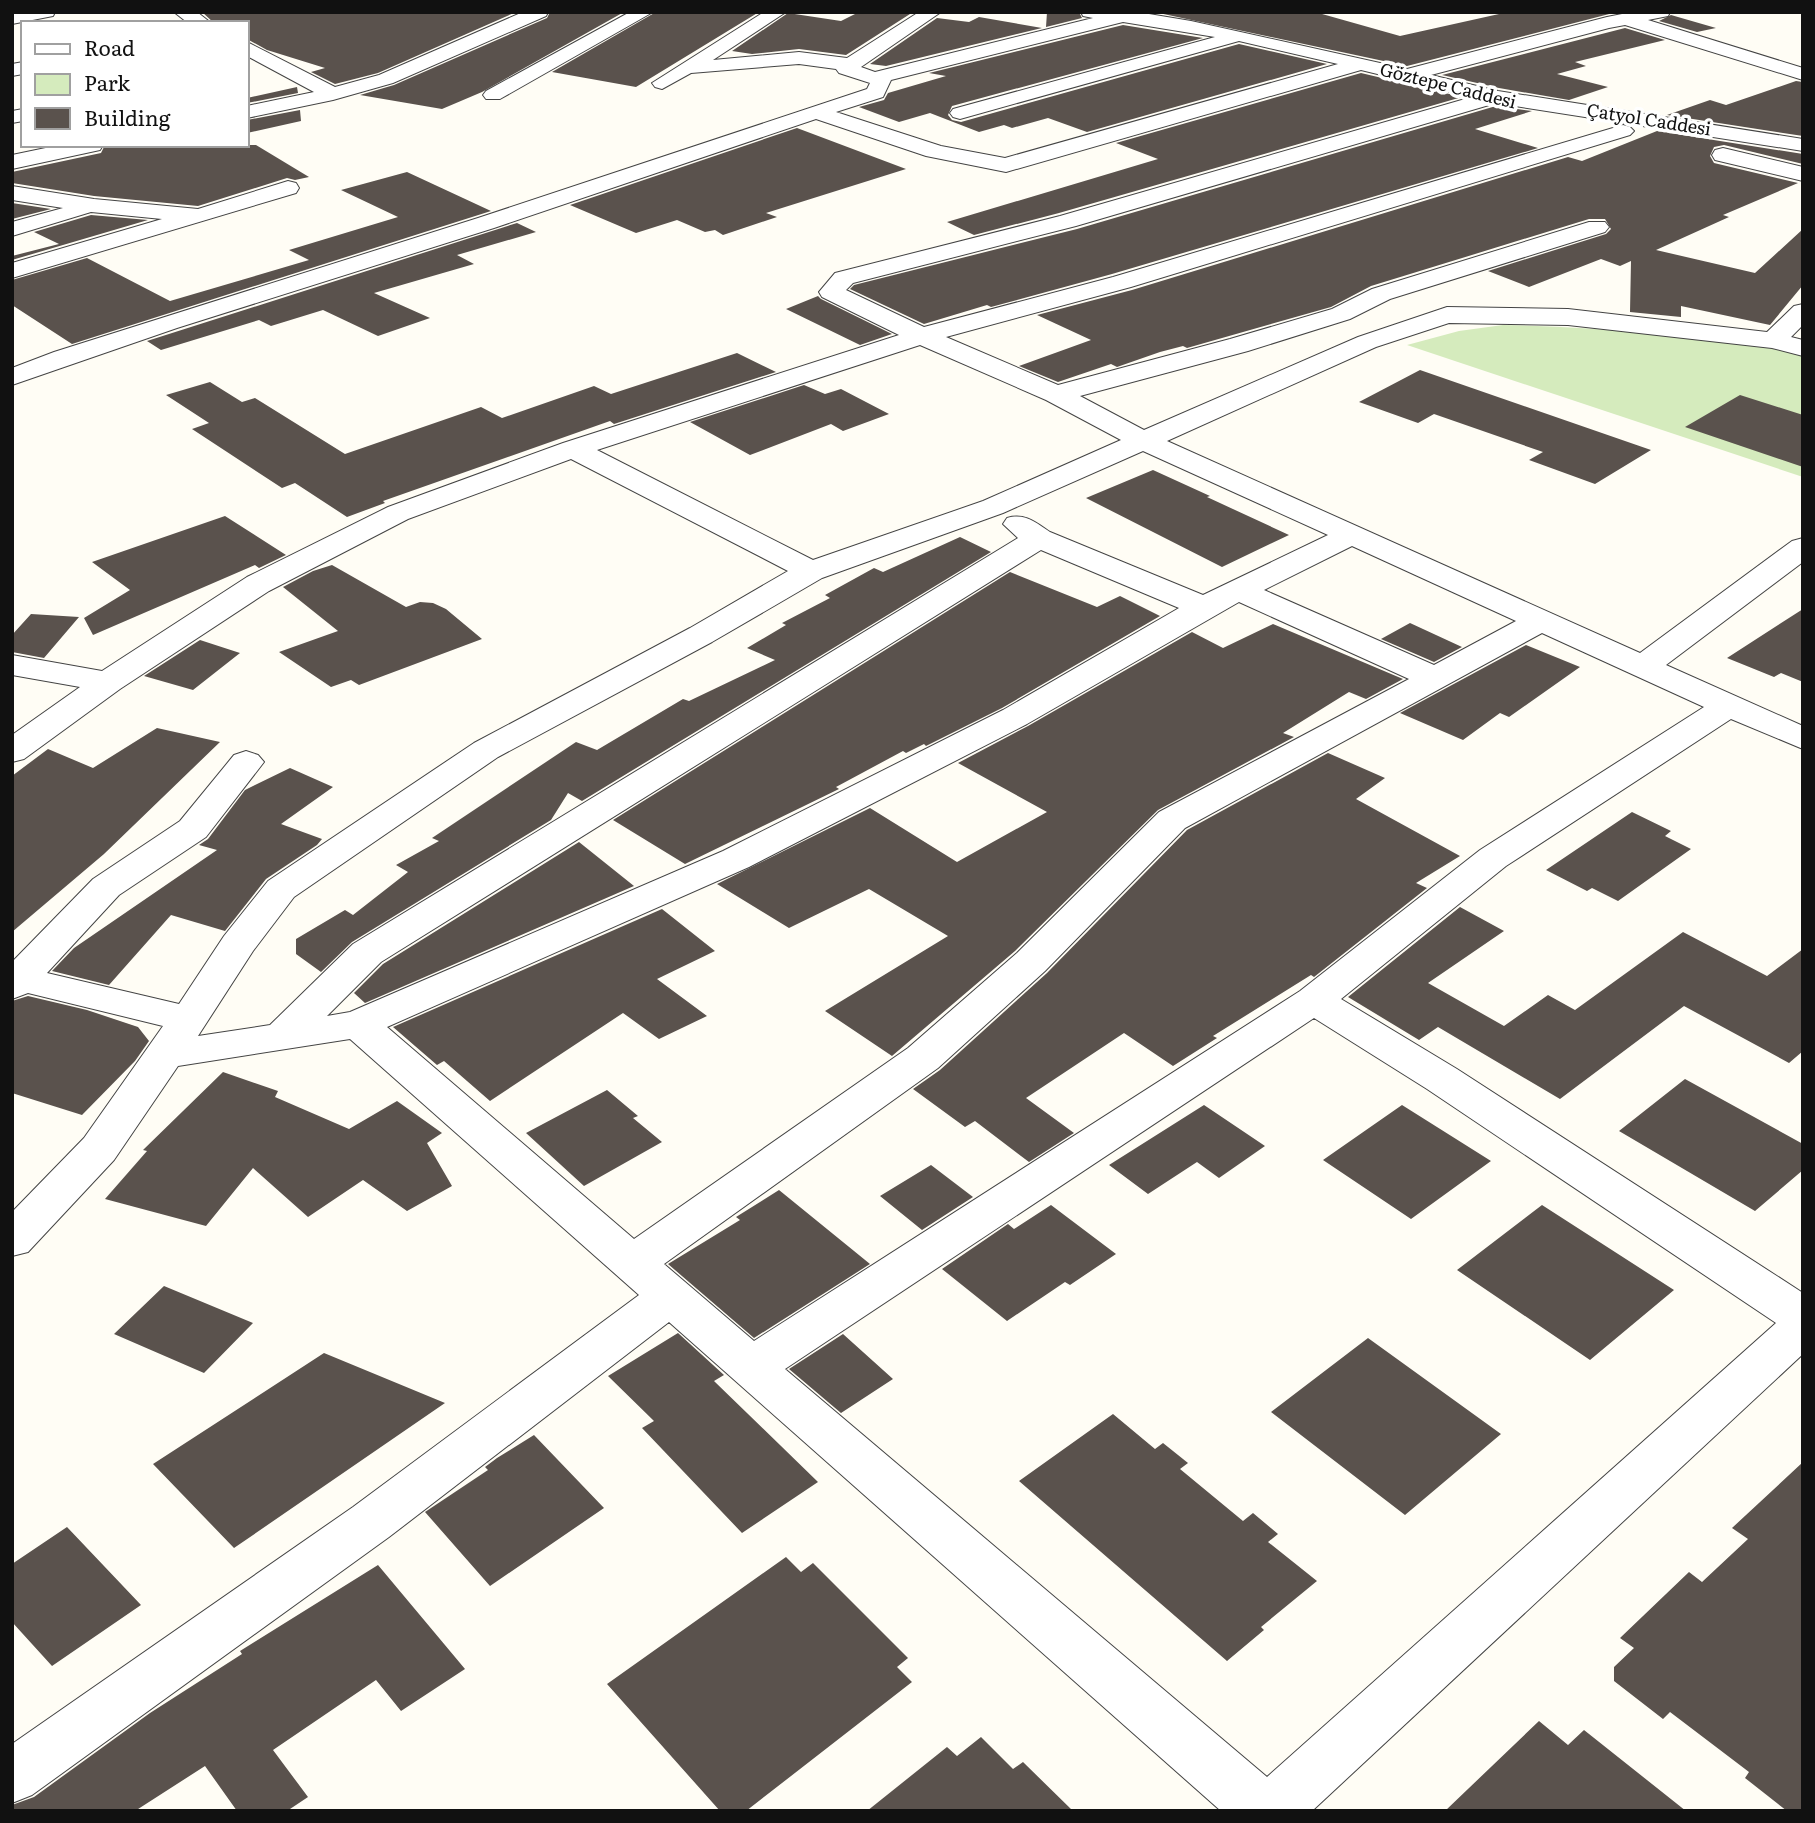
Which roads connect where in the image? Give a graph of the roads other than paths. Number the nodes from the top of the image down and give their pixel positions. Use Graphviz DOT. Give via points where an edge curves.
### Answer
graph roads {
  1 [pos="46,12"];
  2 [pos="183,12"];
  3 [pos="538,12"];
  4 [pos="644,12"];
  5 [pos="777,12"];
  6 [pos="932,12"];
  7 [pos="1090,12"];
  8 [pos="1204,12"];
  9 [pos="1661,12"];
  10 [pos="1123,16"];
  11 [pos="12,18"];
  12 [pos="1626,19"];
  13 [pos="199,21"];
  14 [pos="1169,22"];
  15 [pos="1241,36"];
  16 [pos="248,49"];
  17 [pos="1803,53"];
  18 [pos="1765,62"];
  19 [pos="1357,64"];
  20 [pos="852,65"];
  21 [pos="687,68"];
  22 [pos="1803,74"];
  23 [pos="1405,75"];
  24 [pos="874,78"];
  25 [pos="662,83"];
  26 [pos="333,94"];
  27 [pos="493,95"];
  28 [pos="1495,97"];
  29 [pos="248,112"];
  30 [pos="816,112"];
  31 [pos="960,113"];
  32 [pos="1623,131"];
  33 [pos="1803,145"];
  34 [pos="83,147"];
  35 [pos="12,162"];
  36 [pos="1803,174"];
  37 [pos="288,188"];
  38 [pos="12,193"];
  39 [pos="94,206"];
  40 [pos="200,216"];
  41 [pos="1597,227"];
  42 [pos="12,229"];
  43 [pos="12,271"];
  44 [pos="1360,305"];
  45 [pos="1803,311"];
  46 [pos="1388,335"];
  47 [pos="921,336"];
  48 [pos="1773,340"];
  49 [pos="1803,348"];
  50 [pos="12,377"];
  51 [pos="1056,394"];
  52 [pos="1144,441"];
  53 [pos="573,449"];
  54 [pos="993,507"];
  55 [pos="1352,535"];
  56 [pos="1039,538"];
  57 [pos="1803,547"];
  58 [pos="811,571"];
  59 [pos="1239,590"];
  60 [pos="1204,607"];
  61 [pos="1542,620"];
  62 [pos="12,665"];
  63 [pos="1643,666"];
  64 [pos="1435,678"];
  65 [pos="107,682"];
  66 [pos="1728,706"];
  67 [pos="1803,739"];
  68 [pos="12,752"];
  69 [pos="246,762"];
  70 [pos="15,980"];
  71 [pos="1314,1000"];
  72 [pos="359,1024"];
  73 [pos="283,1036"];
  74 [pos="177,1037"];
  75 [pos="12,1240"];
  76 [pos="633,1263"];
  77 [pos="670,1296"];
  78 [pos="1803,1317"];
  79 [pos="1803,1326"];
  80 [pos="751,1367"];
  81 [pos="12,1777"];
  82 [pos="1264,1811"];
  83 [pos="1270,1811"];
  1 -- 11 [label="street"];
  2 -- 13 [label="street"];
  3 -- 26 [label="street" via="386,79"];
  4 -- 27 [label="street"];
  5 -- 21 [label="street"];
  6 -- 20 [label="street"];
  7 -- 10 [label="street, Göztepe Caddesi"];
  8 -- 14 [label="street"];
  9 -- 12 [label="street"];
  10 -- 14 [label="street, Göztepe Caddesi"];
  10 -- 24 [label="street"];
  12 -- 18 [label="street"];
  12 -- 23 [label="street"];
  14 -- 15 [label="street, Göztepe Caddesi"];
  15 -- 19 [label="street, Göztepe Caddesi"];
  15 -- 31 [label="street"];
  16 -- 26 [label="street"];
  17 -- 18 [label="street"];
  18 -- 22 [label="street"];
  19 -- 23 [label="street, Göztepe Caddesi"];
  19 -- 30 [label="street" via="1006,165 925,149"];
  20 -- 21 [label="street" via="800,58"];
  20 -- 24 [label="street" via="846,69"];
  21 -- 25 [label="street"];
  23 -- 28 [label="street, Göztepe Caddesi"];
  24 -- 30 [label="street" via="881,80 876,93"];
  26 -- 29 [label="street"];
  28 -- 32 [label="street, Göztepe Caddesi"];
  28 -- 33 [label="street, Çatyol Caddesi"];
  28 -- 47 [label="street" via="1068,221 845,278 831,292"];
  30 -- 50 [label="street" via="444,237 94,345"];
  32 -- 36 [label="street, Göztepe Caddesi"];
  32 -- 47 [label="street" via="1122,282"];
  34 -- 35 [label="street"];
  37 -- 40 [label="street"];
  38 -- 39 [label="street"];
  39 -- 40 [label="street"];
  39 -- 42 [label="street"];
  40 -- 43 [label="street"];
  41 -- 44 [label="street"];
  44 -- 46 [label="street"];
  44 -- 51 [label="street" via="1252,341"];
  45 -- 48 [label="street"];
  46 -- 48 [label="street" via="1447,315 1461,315 1568,317"];
  46 -- 52 [label="street"];
  47 -- 51 [label="street"];
  47 -- 53 [label="street"];
  48 -- 49 [label="street"];
  51 -- 52 [label="street"];
  52 -- 54 [label="street"];
  52 -- 55 [label="street"];
  53 -- 58 [label="street"];
  53 -- 65 [label="street" via="398,513 258,584"];
  54 -- 56 [label="street"];
  54 -- 58 [label="street"];
  55 -- 59 [label="street"];
  55 -- 61 [label="street"];
  56 -- 60 [label="street"];
  56 -- 73 [label="street" via="368,953"];
  57 -- 63 [label="street"];
  58 -- 74 [label="street" via="486,750 281,889"];
  59 -- 60 [label="street"];
  59 -- 64 [label="street"];
  60 -- 72 [label="street" via="1014,717 736,859"];
  61 -- 63 [label="street"];
  61 -- 64 [label="street"];
  62 -- 65 [label="street"];
  63 -- 66 [label="street"];
  64 -- 76 [label="street" via="1171,820 1031,962 923,1058"];
  65 -- 68 [label="street"];
  66 -- 67 [label="street"];
  66 -- 71 [label="street" via="1493,858"];
  69 -- 70 [label="street" via="193,829 106,887"];
  70 -- 74 [label="street"];
  71 -- 78 [label="street"];
  71 -- 80 [label="street"];
  72 -- 73 [label="street"];
  72 -- 76 [label="street"];
  73 -- 74 [label="street"];
  74 -- 75 [label="street" via="99,1149"];
  76 -- 77 [label="street"];
  77 -- 80 [label="street"];
  77 -- 81 [label="street" via="371,1522"];
  79 -- 83 [label="street"];
  80 -- 82 [label="street"];
}
